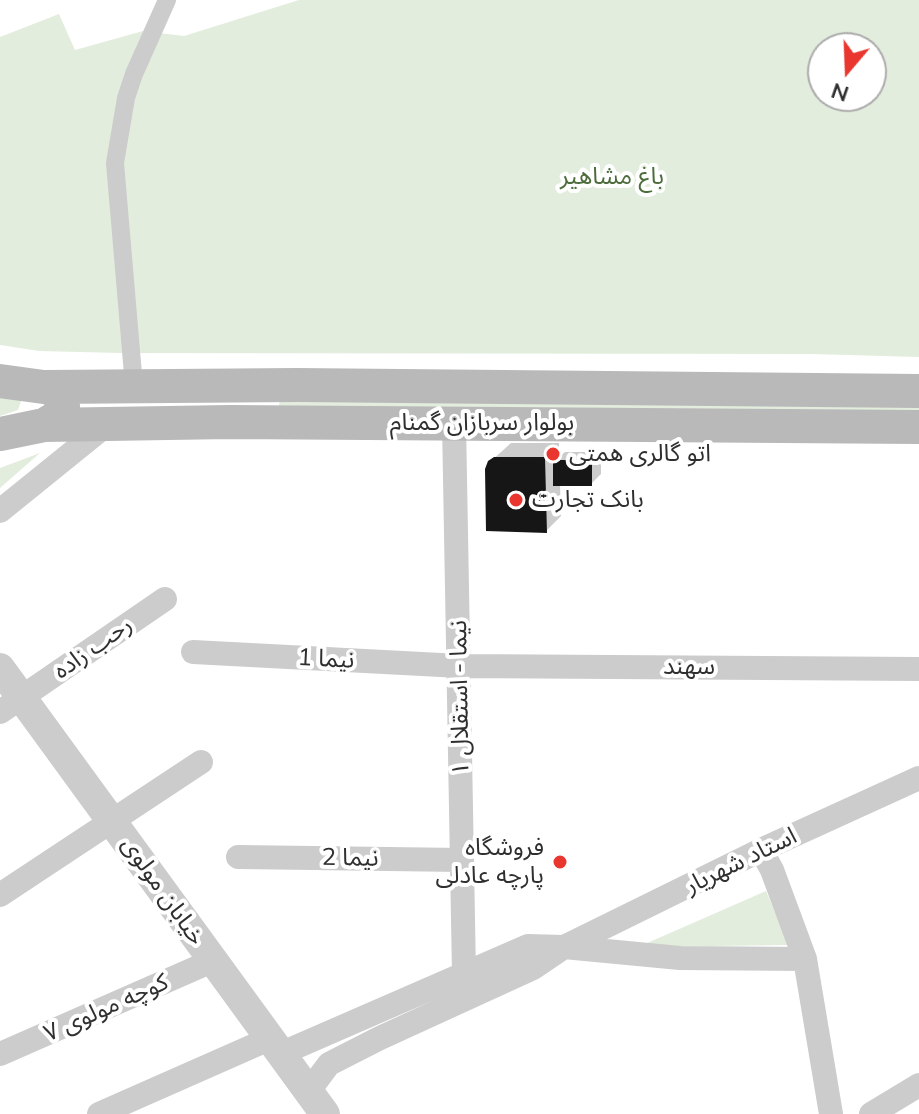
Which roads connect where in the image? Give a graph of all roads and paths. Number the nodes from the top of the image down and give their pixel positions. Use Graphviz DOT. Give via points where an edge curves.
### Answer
graph roads {
  1 [pos="167,0"];
  2 [pos="0,381"];
  3 [pos="228,385"];
  4 [pos="134,386"];
  5 [pos="46,387"];
  6 [pos="919,391"];
  7 [pos="110,422"];
  8 [pos="230,422"];
  9 [pos="454,423"];
  10 [pos="44,425"];
  11 [pos="919,427"];
  12 [pos="0,434"];
  13 [pos="0,511"];
  14 [pos="165,599"];
  15 [pos="193,652"];
  16 [pos="460,666"];
  17 [pos="0,668"];
  18 [pos="919,669"];
  19 [pos="10,705"];
  20 [pos="201,762"];
  21 [pos="919,778"];
  22 [pos="114,822"];
  23 [pos="761,850"];
  24 [pos="238,857"];
  25 [pos="462,860"];
  26 [pos="0,895"];
  27 [pos="564,947"];
  28 [pos="805,959"];
  29 [pos="212,961"];
  30 [pos="464,974"];
  31 [pos="275,1046"];
  32 [pos="0,1054"];
  33 [pos="919,1085"];
  34 [pos="316,1103"];
  35 [pos="99,1114"];
  36 [pos="831,1114"];
  37 [pos="871,1114"];
  1 -- 4 [label="street" via="126,98 115,163"];
  2 -- 5 [label="main road, بولوار سربازان گمنام"];
  3 -- 4 [label="main road, بولوار سربازان گمنام"];
  3 -- 6 [label="main road, بولوار سربازان گمنام"];
  3 -- 8 [label="main road"];
  4 -- 5 [label="main road, بولوار سربازان گمنام"];
  5 -- 10 [label="main road" via="60,396 63,406 59,416"];
  7 -- 8 [label="main road, بولوار سربازان گمنام"];
  7 -- 10 [label="main road, بولوار سربازان گمنام"];
  7 -- 13 [label="street"];
  8 -- 9 [label="main road, بولوار سربازان گمنام"];
  9 -- 11 [label="main road, بولوار سربازان گمنام"];
  9 -- 16 [label="street, نیما - استقلال ۱"];
  10 -- 12 [label="main road, بولوار سربازان گمنام"];
  14 -- 19 [label="street, رحب زاده"];
  15 -- 16 [label="street, نیما 1"];
  16 -- 18 [label="street, سهند"];
  16 -- 25 [label="street, نیما - استقلال ۱"];
  17 -- 19 [label="street, خیابان مولوی"];
  19 -- 22 [label="street, خیابان مولوی"];
  20 -- 22 [label="street"];
  21 -- 23 [label="street, استاد شهریار"];
  22 -- 26 [label="street"];
  22 -- 29 [label="street, خیابان مولوی"];
  23 -- 27 [label="street, استاد شهریار"];
  23 -- 28 [label="street"];
  24 -- 25 [label="street, نیما 2"];
  25 -- 30 [label="street, نیما - استقلال ۱"];
  27 -- 28 [label="street" via="680,958"];
  27 -- 30 [label="street, استاد شهریار" via="528,946"];
  27 -- 34 [label="street, استاد شهریار" via="533,968 329,1064"];
  28 -- 36 [label="street"];
  29 -- 31 [label="street, خیابان مولوی"];
  29 -- 32 [label="street, کوچه مولوی ۷"];
  30 -- 31 [label="street, استاد شهریار"];
  31 -- 34 [label="street, خیابان مولوی"];
  31 -- 35 [label="street"];
  33 -- 37 [label="street"];
}
